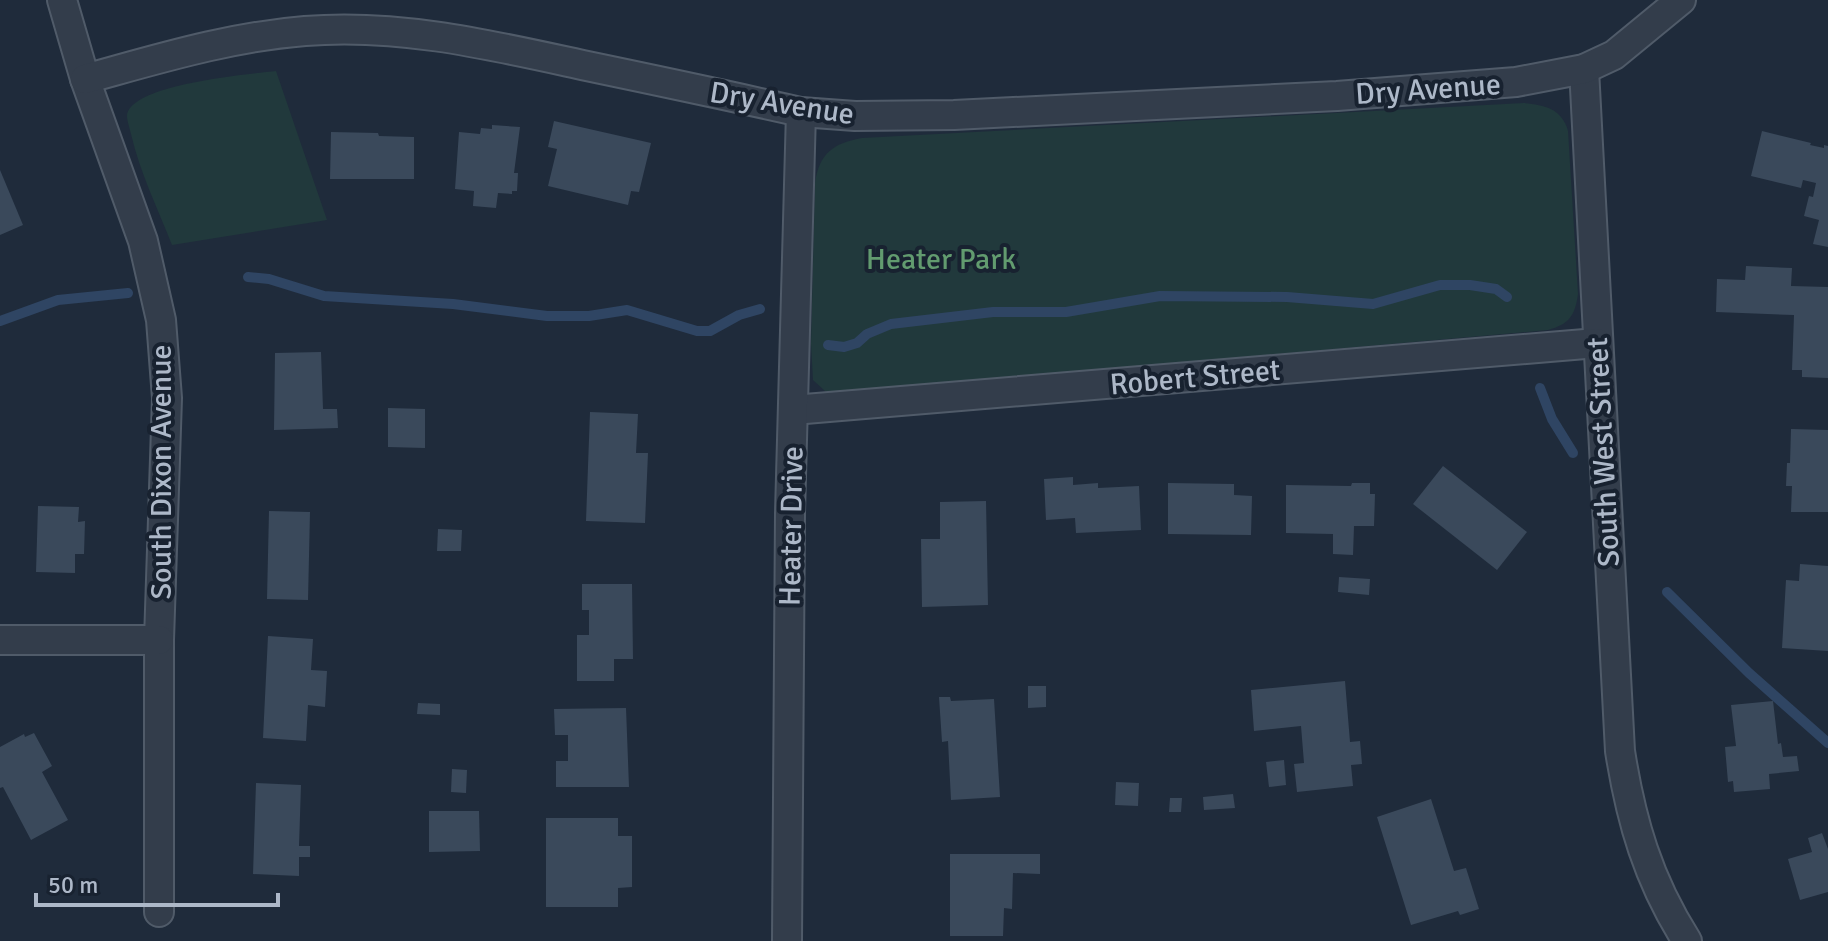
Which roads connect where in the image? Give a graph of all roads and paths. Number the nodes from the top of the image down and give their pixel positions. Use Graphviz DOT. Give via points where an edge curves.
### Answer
graph roads {
  1 [pos="62,0"];
  2 [pos="1681,0"];
  3 [pos="1584,69"];
  4 [pos="85,79"];
  5 [pos="801,112"];
  6 [pos="1597,343"];
  7 [pos="793,410"];
  8 [pos="0,640"];
  9 [pos="159,640"];
  10 [pos="159,912"];
  11 [pos="787,941"];
  12 [pos="1687,941"];
  1 -- 4 [label="street, South Dixon Avenue"];
  2 -- 3 [label="street" via="1614,55"];
  3 -- 5 [label="street, Dry Avenue" via="1504,84 1337,96 954,115"];
  3 -- 6 [label="street, South West Street"];
  4 -- 5 [label="street, Dry Avenue" via="260,35 369,30 474,42"];
  4 -- 9 [label="street, South Dixon Avenue" via="143,241 161,320 167,398"];
  5 -- 7 [label="street, Heater Drive"];
  6 -- 7 [label="street, Robert Street"];
  6 -- 12 [label="street, South West Street" via="1620,751 1642,852 1664,905"];
  7 -- 11 [label="street, Heater Drive"];
  8 -- 9 [label="street"];
  9 -- 10 [label="street, South Dixon Avenue"];
}
